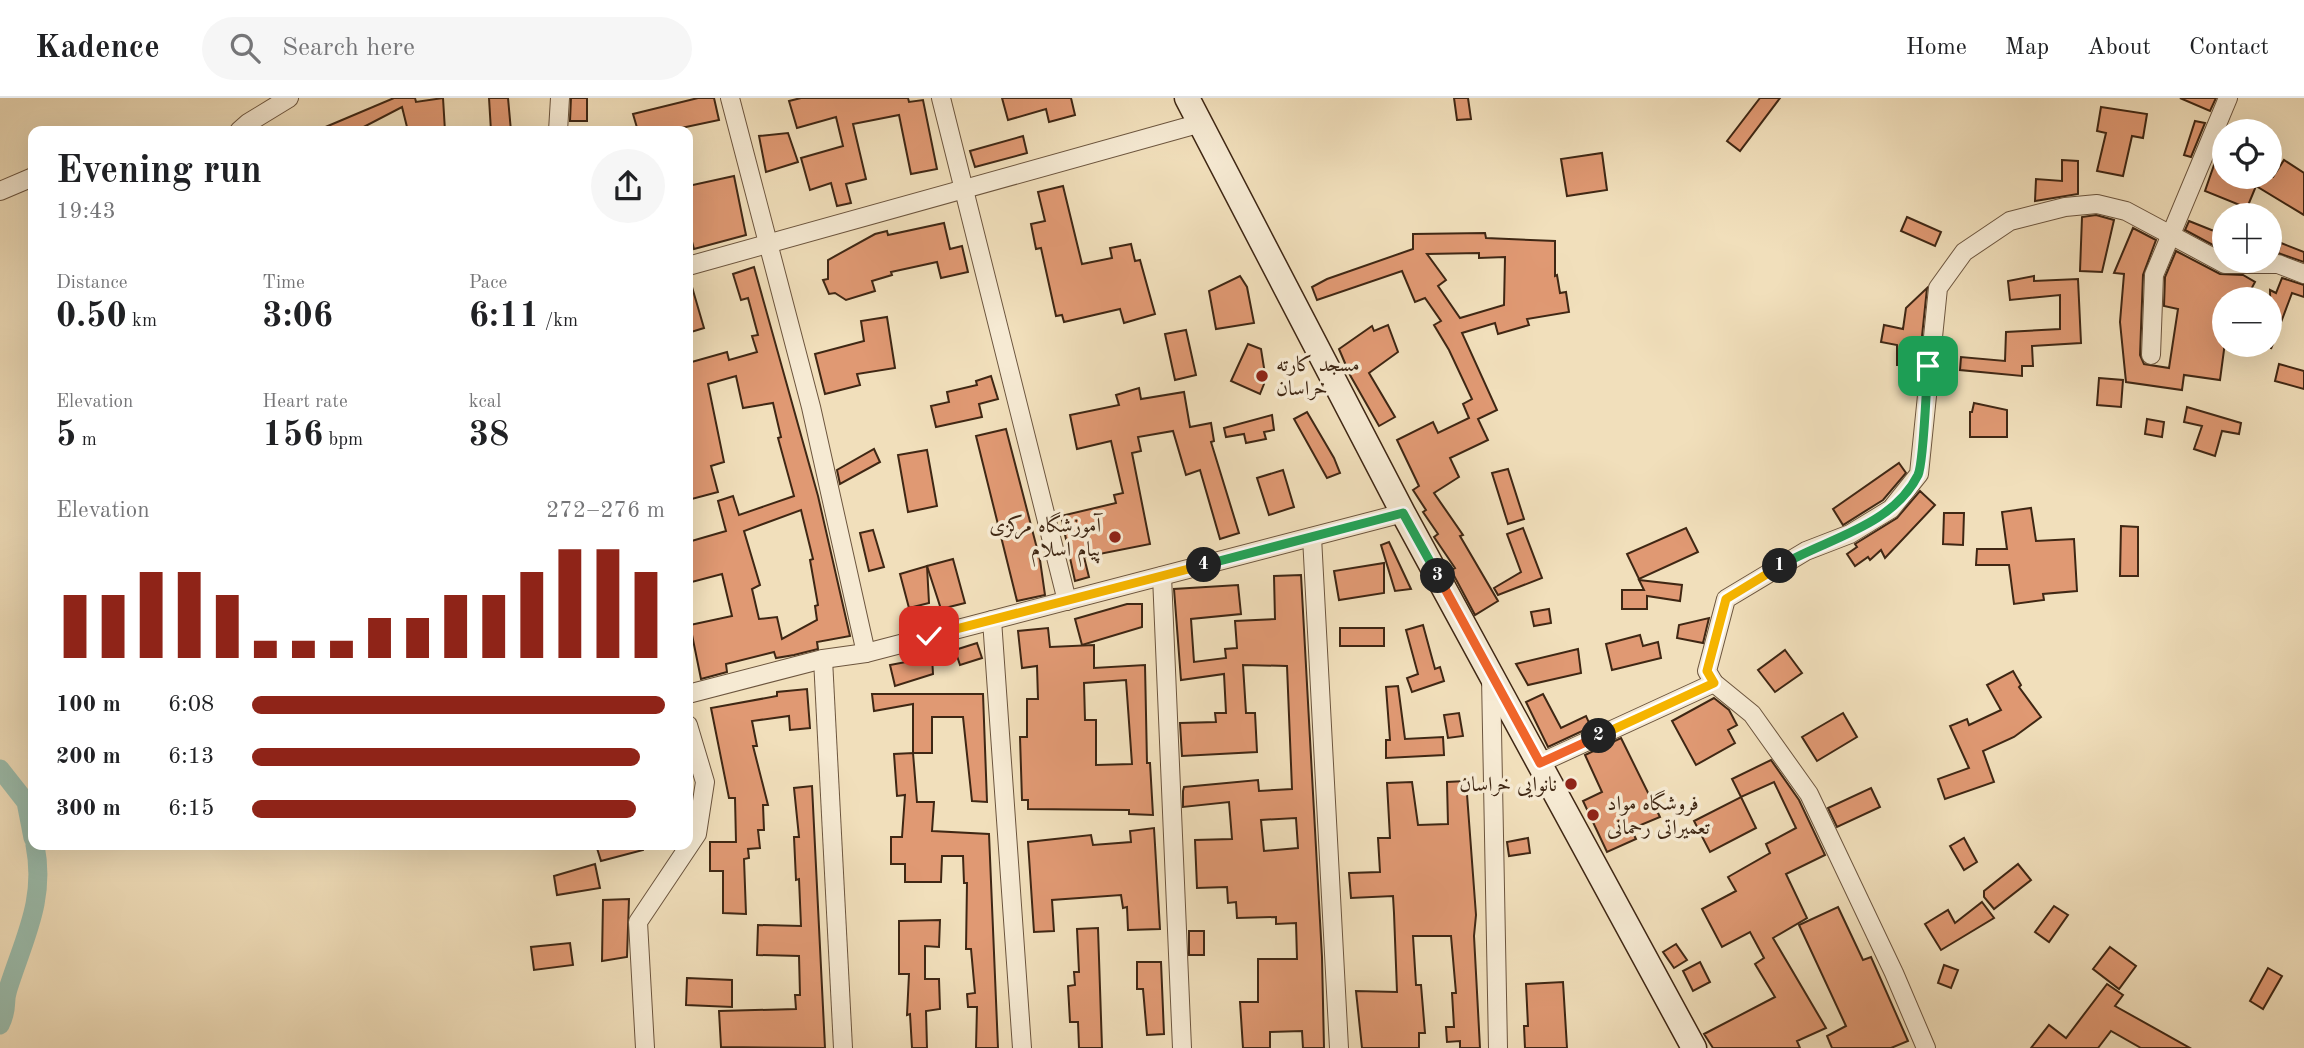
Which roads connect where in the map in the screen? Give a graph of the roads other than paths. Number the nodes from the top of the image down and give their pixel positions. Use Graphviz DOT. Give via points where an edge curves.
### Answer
graph roads {
  1 [pos="289,98"];
  2 [pos="560,98"];
  3 [pos="730,98"];
  4 [pos="941,98"];
  5 [pos="1187,98"];
  6 [pos="2228,98"];
  7 [pos="1201,123"];
  8 [pos="244,126"];
  9 [pos="558,126"];
  10 [pos="28,179"];
  11 [pos="965,188"];
  12 [pos="0,191"];
  13 [pos="2169,234"];
  14 [pos="769,242"];
  15 [pos="693,265"];
  16 [pos="2304,274"];
  17 [pos="2151,355"];
  18 [pos="1403,513"];
  19 [pos="1312,537"];
  20 [pos="1161,576"];
  21 [pos="1067,601"];
  22 [pos="992,620"];
  23 [pos="866,653"];
  24 [pos="823,659"];
  25 [pos="1491,673"];
  26 [pos="1714,683"];
  27 [pos="693,693"];
  28 [pos="693,742"];
  29 [pos="1540,763"];
  30 [pos="693,840"];
  31 [pos="686,850"];
  32 [pos="645,1048"];
  33 [pos="843,1048"];
  34 [pos="1022,1048"];
  35 [pos="1182,1048"];
  36 [pos="1339,1048"];
  37 [pos="1498,1048"];
  38 [pos="1694,1048"];
  39 [pos="1926,1048"];
  1 -- 8 [label="street"];
  2 -- 9 [label="street"];
  3 -- 14 [label="street"];
  4 -- 11 [label="street"];
  5 -- 7 [label="main road"];
  6 -- 13 [label="street"];
  7 -- 11 [label="street"];
  7 -- 18 [label="main road"];
  10 -- 12 [label="street"];
  11 -- 14 [label="street"];
  11 -- 21 [label="street"];
  13 -- 16 [label="street" via="2225,264 2278,264"];
  13 -- 17 [label="street" via="2154,275"];
  13 -- 26 [label="street" via="2126,211 2097,204 2010,221 1964,252 1938,288 1919,474 1891,509 1850,534 1805,551 1726,599 1707,671"];
  14 -- 15 [label="street"];
  14 -- 23 [label="street"];
  18 -- 19 [label="street"];
  18 -- 25 [label="main road"];
  19 -- 20 [label="street"];
  19 -- 36 [label="street"];
  20 -- 21 [label="street"];
  20 -- 35 [label="street"];
  21 -- 22 [label="street"];
  22 -- 23 [label="street"];
  22 -- 34 [label="street"];
  23 -- 24 [label="street"];
  24 -- 27 [label="street"];
  24 -- 33 [label="street"];
  25 -- 29 [label="main road"];
  25 -- 37 [label="street"];
  26 -- 29 [label="street"];
  26 -- 39 [label="street" via="1752,714 1809,794"];
  28 -- 30 [label="street" via="705,782"];
  29 -- 38 [label="main road"];
  31 -- 32 [label="street" via="638,922"];
}
